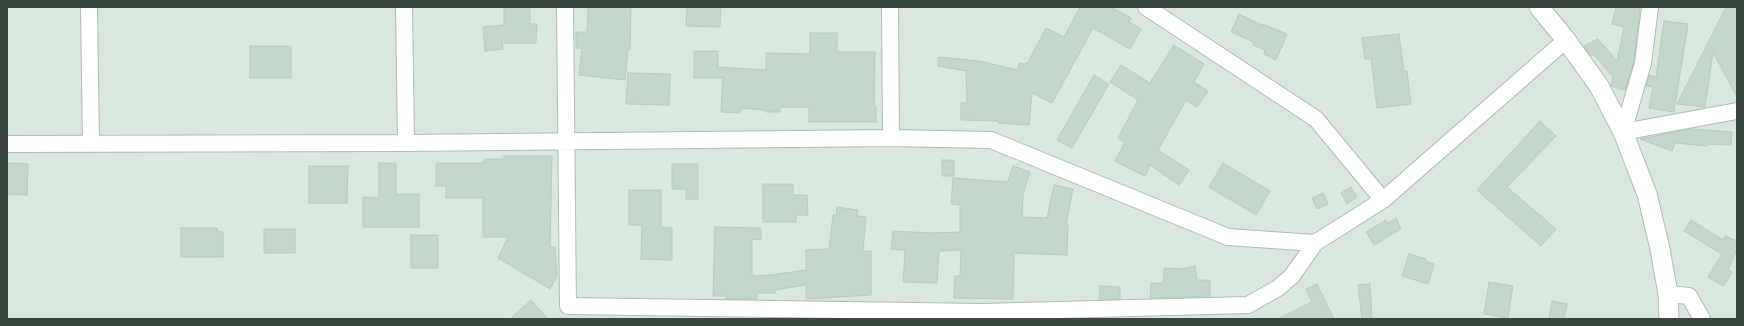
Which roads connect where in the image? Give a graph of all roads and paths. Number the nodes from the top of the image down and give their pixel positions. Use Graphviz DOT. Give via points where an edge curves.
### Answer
graph roads {
  1 [pos="89,7"];
  2 [pos="404,7"];
  3 [pos="565,7"];
  4 [pos="890,7"];
  5 [pos="1146,7"];
  6 [pos="1539,7"];
  7 [pos="1650,7"];
  8 [pos="1566,40"];
  9 [pos="1737,111"];
  10 [pos="1623,132"];
  11 [pos="891,138"];
  12 [pos="566,140"];
  13 [pos="406,143"];
  14 [pos="7,144"];
  15 [pos="92,144"];
  16 [pos="1383,200"];
  17 [pos="1314,243"];
  18 [pos="1668,294"];
  19 [pos="1669,319"];
  20 [pos="1702,319"];
  1 -- 15 [label="street"];
  2 -- 13 [label="street"];
  3 -- 12 [label="street"];
  4 -- 11 [label="street"];
  5 -- 16 [label="street" via="1316,119"];
  6 -- 8 [label="street"];
  7 -- 10 [label="street" via="1643,63"];
  8 -- 10 [label="street" via="1599,86"];
  8 -- 16 [label="street"];
  9 -- 10 [label="street"];
  10 -- 18 [label="street" via="1647,194"];
  11 -- 12 [label="street"];
  11 -- 17 [label="street" via="991,140 1228,237"];
  12 -- 13 [label="street"];
  12 -- 17 [label="street" via="568,306 982,312 1248,305 1287,280"];
  13 -- 15 [label="street"];
  14 -- 15 [label="street"];
  16 -- 17 [label="street"];
  18 -- 19 [label="street"];
  18 -- 20 [label="street" via="1689,296"];
}
